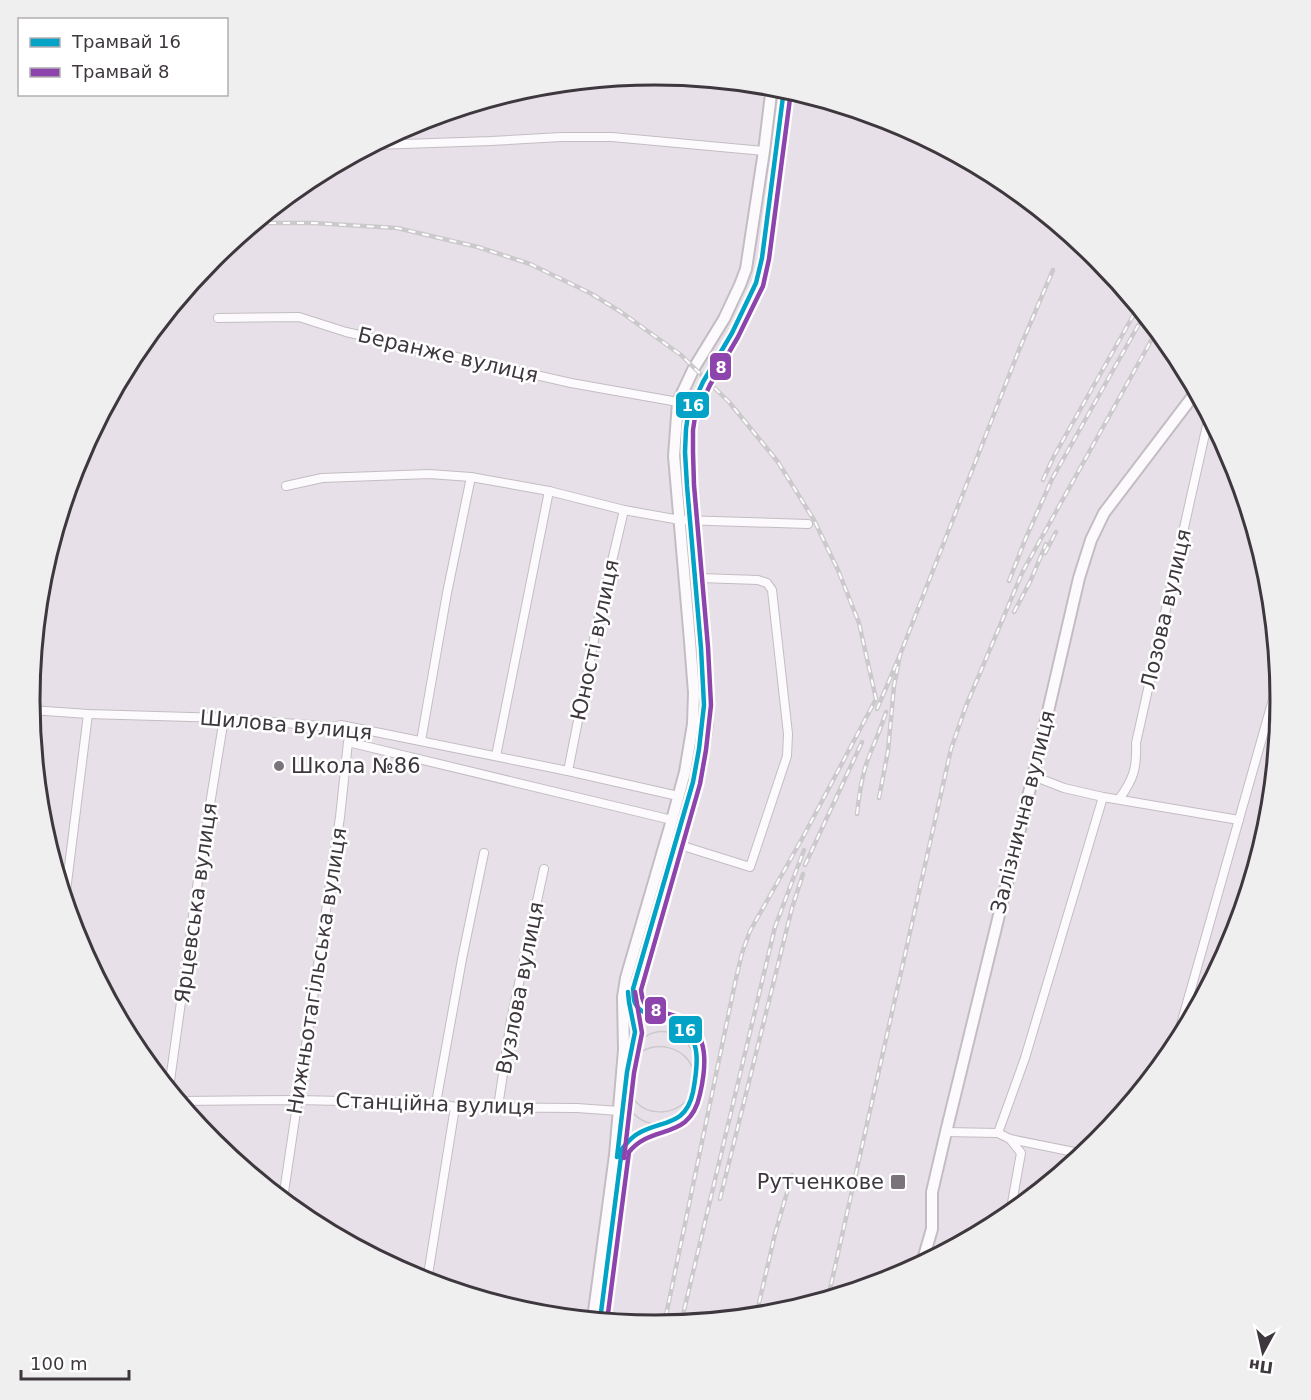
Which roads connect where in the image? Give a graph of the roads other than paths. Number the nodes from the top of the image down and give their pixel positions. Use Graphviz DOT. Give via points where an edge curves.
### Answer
graph roads {
  1 [pos="771,96"];
  2 [pos="391,144"];
  3 [pos="764,151"];
  4 [pos="218,318"];
  5 [pos="1191,399"];
  6 [pos="678,402"];
  7 [pos="1207,427"];
  8 [pos="471,477"];
  9 [pos="285,486"];
  10 [pos="549,491"];
  11 [pos="624,510"];
  12 [pos="680,520"];
  13 [pos="695,520"];
  14 [pos="808,524"];
  15 [pos="700,578"];
  16 [pos="41,711"];
  17 [pos="1270,711"];
  18 [pos="88,714"];
  19 [pos="224,718"];
  20 [pos="421,741"];
  21 [pos="348,742"];
  22 [pos="496,756"];
  23 [pos="568,771"];
  24 [pos="1033,777"];
  25 [pos="678,796"];
  26 [pos="1103,797"];
  27 [pos="1119,799"];
  28 [pos="672,820"];
  29 [pos="1239,820"];
  30 [pos="667,841"];
  31 [pos="681,846"];
  32 [pos="484,853"];
  33 [pos="544,869"];
  34 [pos="67,880"];
  35 [pos="1184,1015"];
  36 [pos="171,1077"];
  37 [pos="297,1100"];
  38 [pos="190,1101"];
  39 [pos="436,1103"];
  40 [pos="455,1107"];
  41 [pos="498,1107"];
  42 [pos="619,1111"];
  43 [pos="946,1132"];
  44 [pos="998,1133"];
  45 [pos="1011,1138"];
  46 [pos="1072,1151"];
  47 [pos="615,1155"];
  48 [pos="284,1190"];
  49 [pos="1012,1200"];
  50 [pos="925,1253"];
  51 [pos="429,1271"];
  52 [pos="594,1312"];
  53 [pos="604,1313"];
  1 -- 3 [label="street"];
  2 -- 3 [label="street" via="612,137"];
  3 -- 6 [label="street" via="746,269 724,319"];
  4 -- 6 [label="street, Беранже вулиця" via="299,317 346,332 571,383"];
  5 -- 24 [label="street, Залізнична вулиця" via="1104,513 1091,540"];
  6 -- 12 [label="street" via="674,456"];
  7 -- 27 [label="street, Лозова вулиця" via="1136,743 1135,766 1131,782"];
  8 -- 9 [label="street" via="429,474 322,478"];
  8 -- 10 [label="street"];
  8 -- 20 [label="street"];
  10 -- 11 [label="street"];
  10 -- 22 [label="street"];
  11 -- 12 [label="street"];
  11 -- 23 [label="street, Юності вулиця"];
  12 -- 13 [label="street"];
  12 -- 25 [label="street" via="694,704 693,734"];
  13 -- 14 [label="street"];
  13 -- 15 [label="street"];
  15 -- 31 [label="street" via="709,723"];
  15 -- 31 [label="street" via="759,580 772,590 787,756 750,867"];
  16 -- 18 [label="street, Шилова вулиця"];
  17 -- 29 [label="street"];
  18 -- 19 [label="street, Шилова вулиця"];
  18 -- 34 [label="street"];
  19 -- 20 [label="street, Шилова вулиця" via="341,725"];
  19 -- 36 [label="street, Ярцевська вулиця"];
  20 -- 22 [label="street, Шилова вулиця"];
  21 -- 28 [label="street, Шилова вулиця"];
  21 -- 37 [label="street, Нижньотагільська вулиця"];
  22 -- 23 [label="street, Шилова вулиця"];
  23 -- 25 [label="street, Шилова вулиця"];
  24 -- 26 [label="street"];
  24 -- 43 [label="street, Залізнична вулиця"];
  25 -- 28 [label="street"];
  26 -- 27 [label="street"];
  26 -- 44 [label="street" via="1025,1058"];
  27 -- 29 [label="street"];
  28 -- 30 [label="street"];
  29 -- 35 [label="street"];
  30 -- 31 [label="street"];
  30 -- 42 [label="street" via="626,978"];
  32 -- 39 [label="street"];
  33 -- 41 [label="street, Вузлова вулиця" via="511,1020"];
  37 -- 38 [label="street, Станційна вулиця"];
  37 -- 39 [label="street, Станційна вулиця"];
  37 -- 48 [label="street, Нижньотагільська вулиця"];
  39 -- 40 [label="street, Станційна вулиця"];
  40 -- 41 [label="street, Станційна вулиця"];
  40 -- 51 [label="street"];
  41 -- 42 [label="street, Станційна вулиця"];
  42 -- 47 [label="street"];
  43 -- 44 [label="street"];
  43 -- 50 [label="street, Залізнична вулиця" via="932,1192 932,1229"];
  44 -- 45 [label="street"];
  45 -- 46 [label="street"];
  45 -- 49 [label="street" via="1021,1153"];
  47 -- 52 [label="street"];
  47 -- 53 [label="street" via="621,1184"];
}
